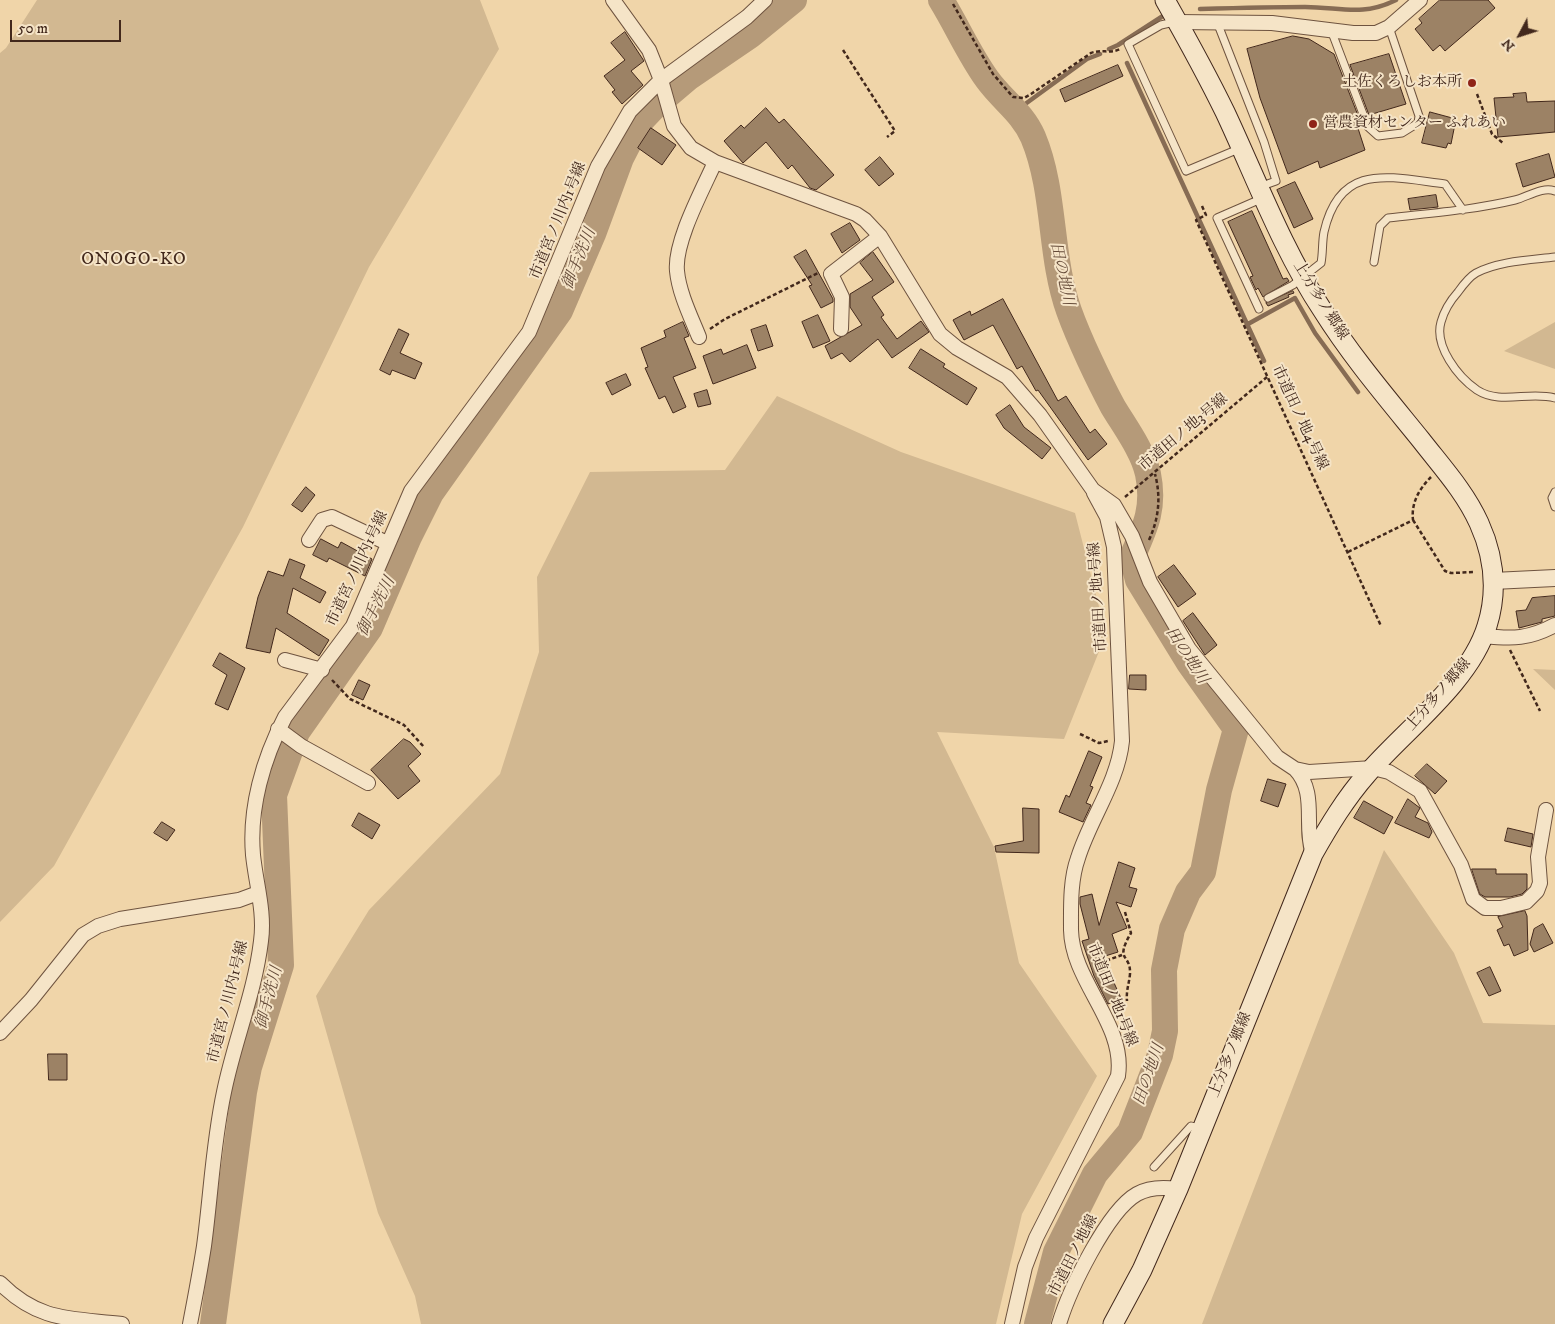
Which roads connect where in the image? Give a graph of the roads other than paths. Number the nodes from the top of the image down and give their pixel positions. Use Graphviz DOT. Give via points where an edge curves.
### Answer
graph roads {
  1 [pos="613,0"];
  2 [pos="766,0"];
  3 [pos="1165,0"];
  4 [pos="1420,0"];
  5 [pos="1177,22"];
  6 [pos="1217,22"];
  7 [pos="1389,27"];
  8 [pos="1331,30"];
  9 [pos="662,84"];
  10 [pos="1241,148"];
  11 [pos="715,162"];
  12 [pos="1555,191"];
  13 [pos="1261,193"];
  14 [pos="1463,210"];
  15 [pos="880,236"];
  16 [pos="1555,256"];
  17 [pos="1374,262"];
  18 [pos="1302,278"];
  19 [pos="1268,298"];
  20 [pos="1260,308"];
  21 [pos="841,329"];
  22 [pos="699,337"];
  23 [pos="1555,398"];
  24 [pos="1093,490"];
  25 [pos="1555,492"];
  26 [pos="1555,507"];
  27 [pos="309,540"];
  28 [pos="388,543"];
  29 [pos="1555,578"];
  30 [pos="1493,581"];
  31 [pos="1555,625"];
  32 [pos="1484,636"];
  33 [pos="285,660"];
  34 [pos="325,673"];
  35 [pos="282,733"];
  36 [pos="1373,768"];
  37 [pos="1295,769"];
  38 [pos="368,783"];
  39 [pos="1546,810"];
  40 [pos="1313,854"];
  41 [pos="258,893"];
  42 [pos="0,1033"];
  43 [pos="1202,1129"];
  44 [pos="1154,1167"];
  45 [pos="1178,1189"];
  46 [pos="0,1283"];
  47 [pos="122,1324"];
  48 [pos="190,1324"];
  49 [pos="1012,1324"];
  50 [pos="1059,1324"];
  51 [pos="1113,1324"];
  1 -- 9 [label="street" via="648,50"];
  2 -- 9 [label="street, 市道宮ノ川内1号線"];
  3 -- 5 [label="main road, 上分多ノ郷線"];
  4 -- 7 [label="street"];
  5 -- 6 [label="street"];
  5 -- 10 [label="main road, 上分多ノ郷線"];
  5 -- 10 [label="lane" via="1161,25 1128,44 1186,171"];
  6 -- 8 [label="street" via="1291,24"];
  6 -- 13 [label="lane" via="1276,181"];
  7 -- 8 [label="street" via="1368,33"];
  7 -- 8 [label="lane" via="1419,116 1418,123 1402,133 1378,136 1368,127"];
  9 -- 11 [label="street" via="669,112 681,138"];
  9 -- 28 [label="street, 市道宮ノ川内1号線" via="630,111 598,166 529,332 411,492"];
  10 -- 13 [label="main road, 上分多ノ郷線"];
  11 -- 15 [label="street" via="856,214"];
  11 -- 22 [label="street" via="677,258 676,272"];
  12 -- 14 [label="lane" via="1549,189"];
  13 -- 18 [label="main road, 上分多ノ郷線"];
  13 -- 20 [label="lane" via="1217,218"];
  14 -- 17 [label="lane" via="1388,218 1380,226"];
  14 -- 18 [label="lane" via="1445,184 1371,178 1356,182 1336,200 1324,234 1321,263"];
  15 -- 21 [label="street" via="831,274 842,296"];
  15 -- 24 [label="street" via="940,334 957,348 1007,377 1040,415"];
  16 -- 23 [label="lane" via="1501,265 1476,273 1449,303 1440,324 1449,360 1477,390 1493,397 1527,395"];
  18 -- 19 [label="lane"];
  18 -- 30 [label="main road, 上分多ノ郷線" via="1336,332 1465,498 1485,538"];
  24 -- 37 [label="street" via="1114,506 1132,536 1150,582 1197,660 1268,748"];
  24 -- 49 [label="street, 市道田ノ地1号線" via="1107,517 1114,546 1122,741 1116,768 1074,869 1071,930 1076,956 1110,1030 1120,1064 1118,1076 1036,1238 1025,1267"];
  25 -- 26 [label="lane" via="1552,498"];
  27 -- 28 [label="street" via="322,520 332,517"];
  28 -- 34 [label="street, 市道宮ノ川内1号線" via="353,626"];
  29 -- 30 [label="street"];
  30 -- 32 [label="main road, 上分多ノ郷線" via="1493,601"];
  31 -- 32 [label="street" via="1530,637"];
  32 -- 36 [label="main road, 上分多ノ郷線" via="1456,679"];
  33 -- 34 [label="street"];
  34 -- 35 [label="street, 市道宮ノ川内1号線" via="285,717"];
  35 -- 38 [label="street"];
  35 -- 41 [label="street, 市道宮ノ川内1号線" via="259,785 253,815"];
  36 -- 37 [label="street" via="1309,772"];
  36 -- 39 [label="street" via="1398,776 1420,791 1461,864 1473,899 1485,908 1526,902 1538,891 1538,857"];
  36 -- 40 [label="main road, 上分多ノ郷線" via="1338,811"];
  37 -- 40 [label="street" via="1302,776 1309,795 1308,840"];
  40 -- 43 [label="main road, 上分多ノ郷線"];
  41 -- 42 [label="street" via="239,900 120,918 98,926 83,935"];
  41 -- 48 [label="street, 市道宮ノ川内1号線" via="262,920 259,954 217,1126 204,1246"];
  43 -- 44 [label="lane" via="1191,1126"];
  43 -- 45 [label="main road, 上分多ノ郷線"];
  45 -- 50 [label="street, 市道田ノ地線" via="1147,1190 1125,1203 1109,1221"];
  45 -- 51 [label="main road, 上分多ノ郷線" via="1142,1270"];
  46 -- 47 [label="street" via="25,1305 50,1315"];
}
